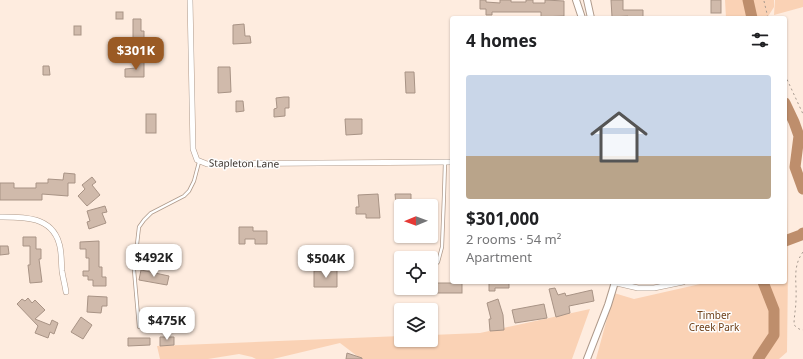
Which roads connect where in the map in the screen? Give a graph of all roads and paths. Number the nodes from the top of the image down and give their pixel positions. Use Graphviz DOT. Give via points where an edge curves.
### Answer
graph roads {
  1 [pos="190,0"];
  2 [pos="576,0"];
  3 [pos="587,0"];
  4 [pos="764,0"];
  5 [pos="581,16"];
  6 [pos="591,16"];
  7 [pos="768,16"];
  8 [pos="787,79"];
  9 [pos="803,114"];
  10 [pos="199,161"];
  11 [pos="445,162"];
  12 [pos="450,162"];
  13 [pos="0,217"];
  14 [pos="803,252"];
  15 [pos="438,262"];
  16 [pos="613,284"];
  17 [pos="622,284"];
  18 [pos="673,284"];
  19 [pos="66,292"];
  20 [pos="139,327"];
  21 [pos="803,330"];
  22 [pos="587,359"];
  1 -- 10 [label="street, Stapleton Lane" via="193,149"];
  2 -- 5 [label="street"];
  3 -- 6 [label="street"];
  4 -- 7 [label="path"];
  8 -- 9 [label="path"];
  10 -- 11 [label="street, Stapleton Lane" via="207,164"];
  10 -- 20 [label="lane" via="189,191 151,213 139,227 134,270"];
  11 -- 12 [label="street, Stapleton Lane"];
  11 -- 15 [label="lane" via="442,247"];
  13 -- 19 [label="street" via="37,220 48,226 59,244"];
  14 -- 21 [label="path" via="798,258 796,269 794,317 794,325"];
  16 -- 22 [label="street"];
  17 -- 18 [label="street" via="638,288"];
}
